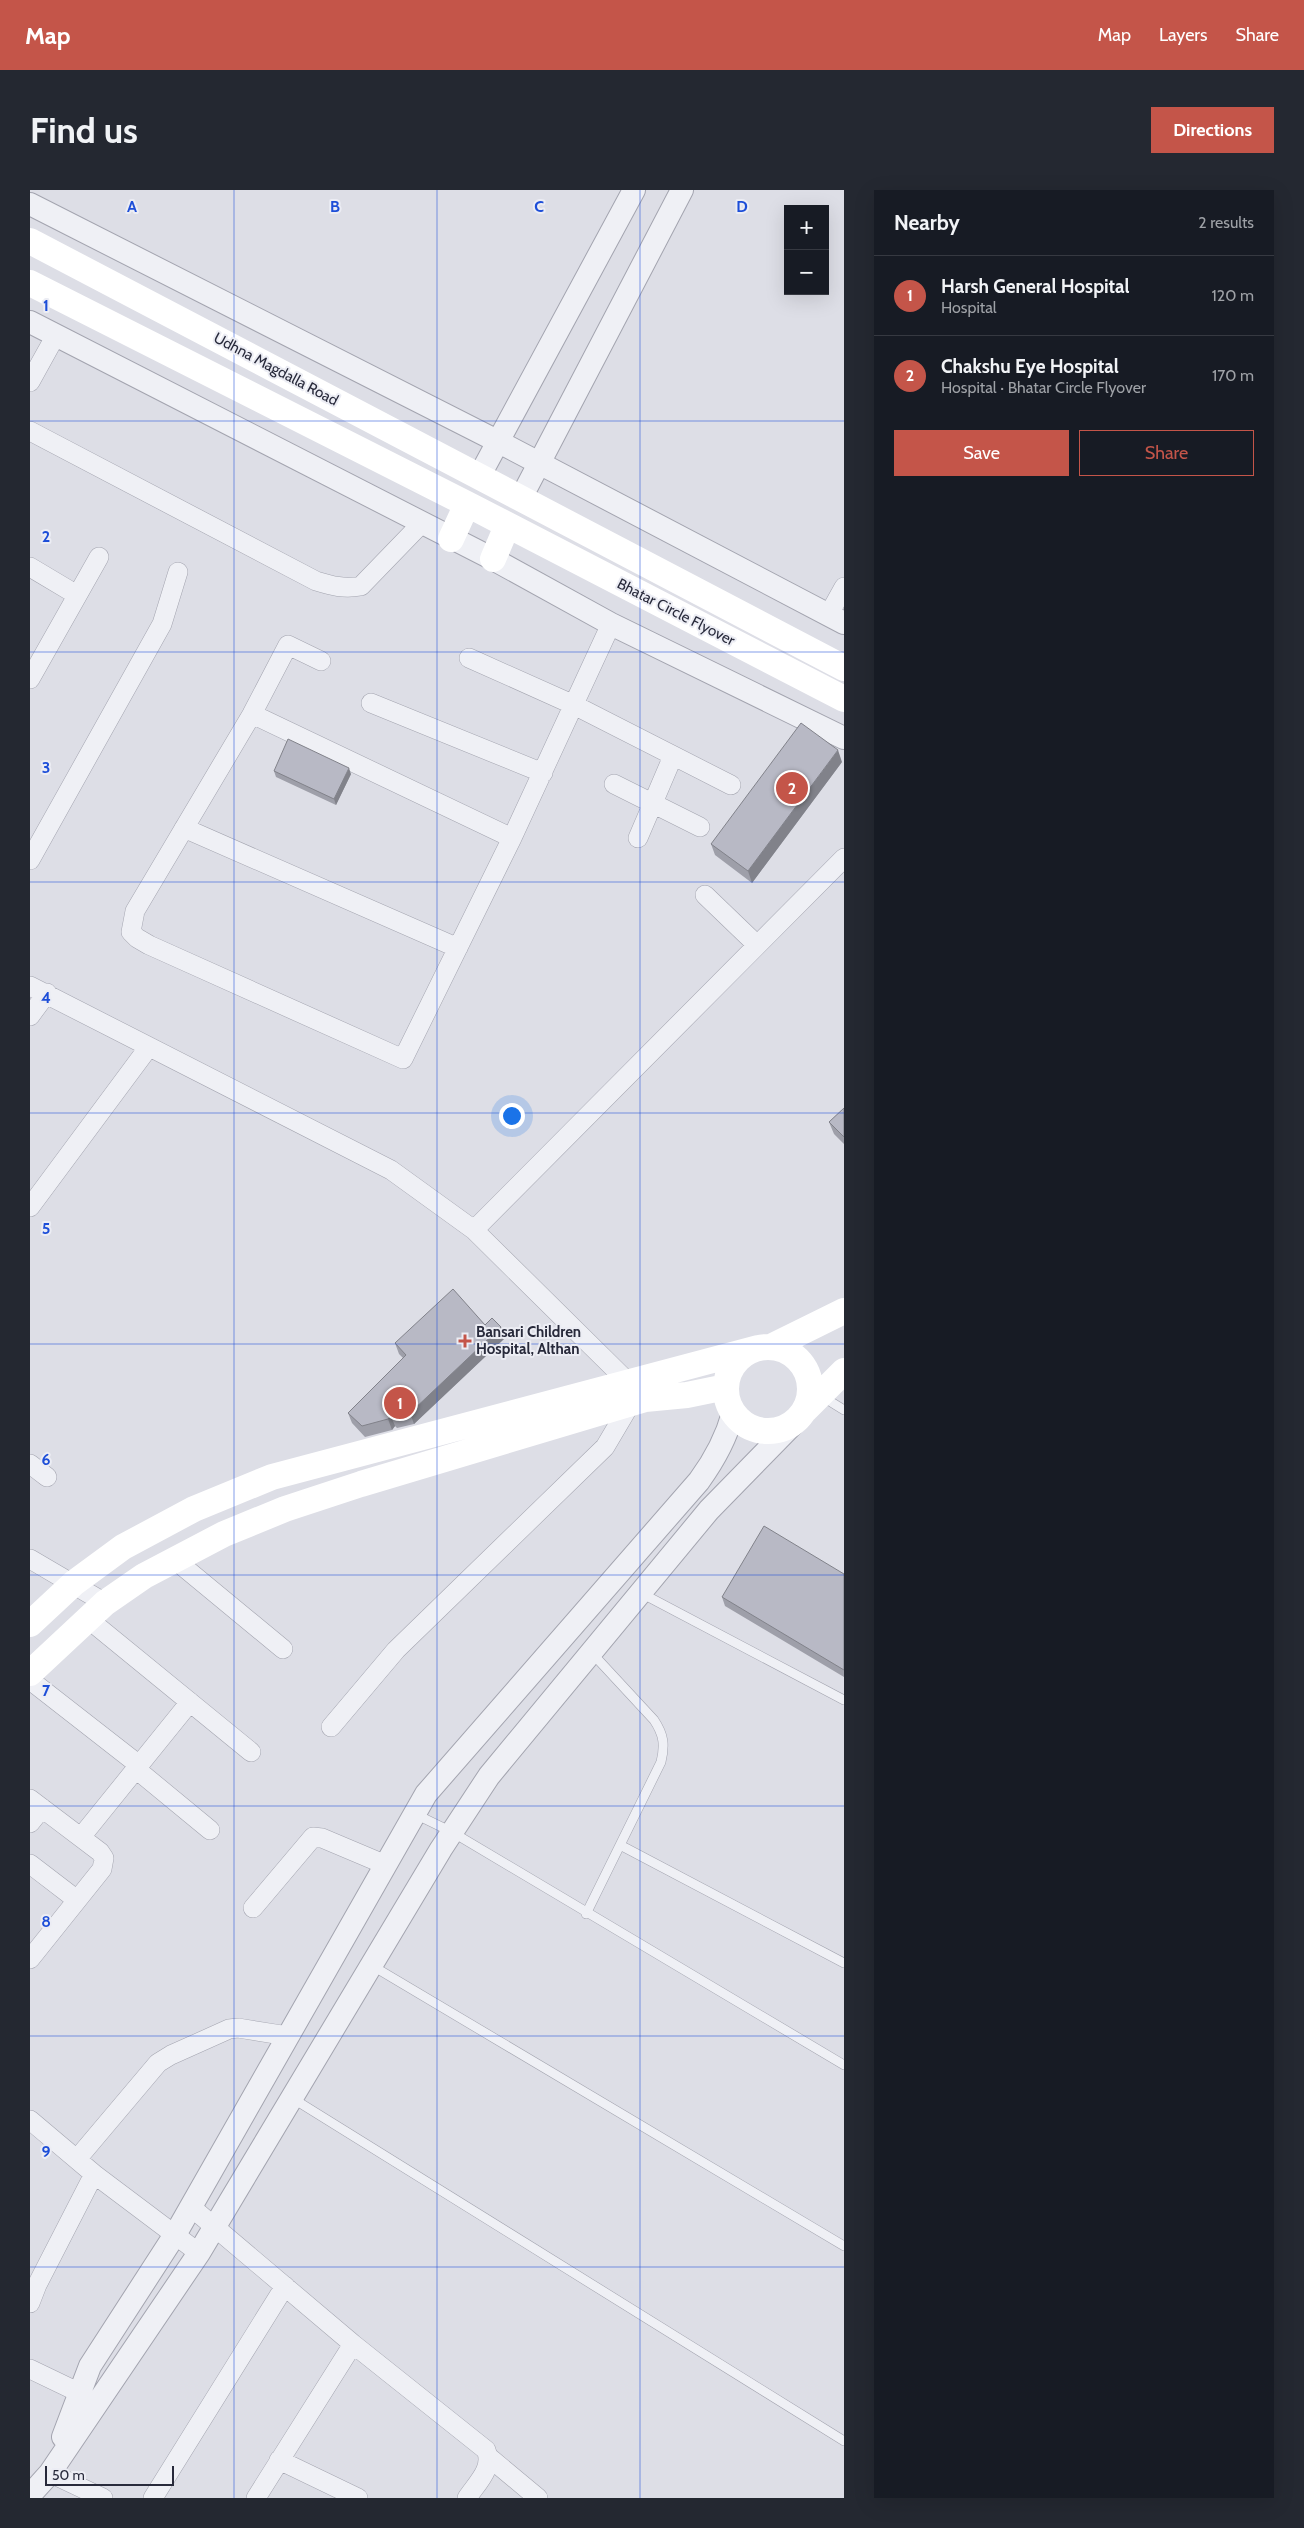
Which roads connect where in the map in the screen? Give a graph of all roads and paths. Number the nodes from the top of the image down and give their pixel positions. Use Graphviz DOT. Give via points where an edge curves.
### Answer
graph roads {
  1 [pos="634,190"];
  2 [pos="682,190"];
  3 [pos="30,204"];
  4 [pos="30,241"];
  5 [pos="30,283"];
  6 [pos="30,322"];
  7 [pos="56,335"];
  8 [pos="30,382"];
  9 [pos="30,431"];
  10 [pos="499,442"];
  11 [pos="538,464"];
  12 [pos="480,476"];
  13 [pos="521,498"];
  14 [pos="467,504"];
  15 [pos="421,524"];
  16 [pos="507,526"];
  17 [pos="451,539"];
  18 [pos="99,557"];
  19 [pos="493,559"];
  20 [pos="30,567"];
  21 [pos="178,572"];
  22 [pos="844,587"];
  23 [pos="78,594"];
  24 [pos="836,618"];
  25 [pos="610,624"];
  26 [pos="470,658"];
  27 [pos="321,661"];
  28 [pos="844,668"];
  29 [pos="32,671"];
  30 [pos="844,699"];
  31 [pos="371,703"];
  32 [pos="574,705"];
  33 [pos="252,714"];
  34 [pos="844,738"];
  35 [pos="673,756"];
  36 [pos="543,772"];
  37 [pos="614,784"];
  38 [pos="731,784"];
  39 [pos="654,804"];
  40 [pos="700,827"];
  41 [pos="184,828"];
  42 [pos="512,838"];
  43 [pos="638,838"];
  44 [pos="844,858"];
  45 [pos="30,860"];
  46 [pos="705,895"];
  47 [pos="757,945"];
  48 [pos="458,948"];
  49 [pos="30,986"];
  50 [pos="47,993"];
  51 [pos="30,1016"];
  52 [pos="148,1048"];
  53 [pos="30,1207"];
  54 [pos="474,1230"];
  55 [pos="844,1311"];
  56 [pos="764,1348"];
  57 [pos="844,1371"];
  58 [pos="726,1387"];
  59 [pos="634,1394"];
  60 [pos="807,1409"];
  61 [pos="844,1410"];
  62 [pos="733,1413"];
  63 [pos="30,1464"];
  64 [pos="48,1477"];
  65 [pos="30,1559"];
  66 [pos="174,1559"];
  67 [pos="74,1583"];
  68 [pos="641,1592"];
  69 [pos="96,1611"];
  70 [pos="30,1624"];
  71 [pos="283,1649"];
  72 [pos="591,1652"];
  73 [pos="30,1672"];
  74 [pos="30,1680"];
  75 [pos="844,1700"];
  76 [pos="190,1702"];
  77 [pos="331,1727"];
  78 [pos="251,1752"];
  79 [pos="137,1767"];
  80 [pos="36,1804"];
  81 [pos="415,1814"];
  82 [pos="30,1823"];
  83 [pos="210,1830"];
  84 [pos="452,1832"];
  85 [pos="81,1837"];
  86 [pos="620,1845"];
  87 [pos="30,1864"];
  88 [pos="386,1865"];
  89 [pos="77,1900"];
  90 [pos="253,1908"];
  91 [pos="586,1914"];
  92 [pos="36,1939"];
  93 [pos="30,1959"];
  94 [pos="844,1963"];
  95 [pos="371,1965"];
  96 [pos="288,2036"];
  97 [pos="844,2065"];
  98 [pos="292,2097"];
  99 [pos="30,2120"];
  100 [pos="77,2159"];
  101 [pos="94,2174"];
  102 [pos="190,2207"];
  103 [pos="214,2227"];
  104 [pos="176,2233"];
  105 [pos="844,2246"];
  106 [pos="199,2253"];
  107 [pos="285,2286"];
  108 [pos="30,2302"];
  109 [pos="353,2344"];
  110 [pos="30,2370"];
  111 [pos="80,2393"];
  112 [pos="844,2441"];
  113 [pos="490,2458"];
  114 [pos="279,2460"];
  115 [pos="50,2473"];
  116 [pos="30,2495"];
  117 [pos="103,2498"];
  118 [pos="152,2498"];
  119 [pos="256,2498"];
  120 [pos="358,2498"];
  121 [pos="467,2498"];
  122 [pos="538,2498"];
  1 -- 10 [label="street"];
  2 -- 11 [label="street"];
  3 -- 10 [label="street"];
  4 -- 12 [label="main road, Udhna Magdalla Road"];
  5 -- 14 [label="main road"];
  6 -- 7 [label="street"];
  7 -- 8 [label="street"];
  7 -- 15 [label="street"];
  9 -- 15 [label="street" via="316,581 332,586 347,589 361,586"];
  10 -- 11 [label="street"];
  10 -- 12 [label="street"];
  11 -- 13 [label="street"];
  11 -- 24 [label="street"];
  12 -- 13 [label="main road, Udhna Magdalla Road"];
  13 -- 28 [label="main road, Bhatar Circle Flyover"];
  14 -- 16 [label="main road"];
  14 -- 17 [label="main road"];
  15 -- 17 [label="street"];
  16 -- 19 [label="main road"];
  16 -- 30 [label="main road, Bhatar Circle Flyover"];
  17 -- 19 [label="street"];
  18 -- 23 [label="street"];
  19 -- 25 [label="street"];
  20 -- 23 [label="street"];
  21 -- 45 [label="street" via="162,624"];
  22 -- 24 [label="street"];
  23 -- 29 [label="street"];
  25 -- 32 [label="street"];
  25 -- 34 [label="street" via="805,723"];
  26 -- 32 [label="street"];
  27 -- 33 [label="street" via="288,646"];
  31 -- 36 [label="street"];
  32 -- 35 [label="street"];
  32 -- 36 [label="street"];
  33 -- 41 [label="street"];
  33 -- 42 [label="street"];
  35 -- 38 [label="street"];
  35 -- 39 [label="street"];
  36 -- 42 [label="street"];
  37 -- 39 [label="street"];
  39 -- 40 [label="street"];
  39 -- 43 [label="street"];
  41 -- 48 [label="street"];
  41 -- 48 [label="street" via="135,912 131,932 137,938 403,1059"];
  42 -- 48 [label="street"];
  44 -- 47 [label="street"];
  46 -- 47 [label="street"];
  47 -- 54 [label="street"];
  49 -- 50 [label="street"];
  50 -- 51 [label="street"];
  50 -- 52 [label="street"];
  52 -- 53 [label="street"];
  52 -- 54 [label="street" via="391,1170"];
  54 -- 59 [label="street"];
  55 -- 56 [label="main road"];
  56 -- 58 [label="main road" via="746,1354 736,1362"];
  56 -- 59 [label="main road"];
  56 -- 60 [label="main road" via="784,1350 805,1368 810,1382"];
  57 -- 60 [label="main road"];
  58 -- 59 [label="main road" via="687,1395"];
  58 -- 62 [label="main road"];
  59 -- 66 [label="main road" via="285,1508"];
  59 -- 67 [label="main road" via="272,1477 194,1509 147,1533"];
  59 -- 77 [label="street" via="605,1447 396,1650"];
  60 -- 61 [label="lane"];
  60 -- 62 [label="main road" via="783,1429 769,1432 755,1429"];
  60 -- 68 [label="street" via="709,1510"];
  62 -- 81 [label="street" via="724,1441 699,1481 426,1794"];
  63 -- 64 [label="street"];
  65 -- 67 [label="street"];
  66 -- 69 [label="main road"];
  66 -- 71 [label="street"];
  67 -- 69 [label="street"];
  67 -- 70 [label="main road"];
  68 -- 72 [label="street"];
  68 -- 75 [label="lane"];
  69 -- 73 [label="main road"];
  69 -- 76 [label="street"];
  72 -- 84 [label="street" via="489,1776"];
  72 -- 86 [label="lane" via="654,1720 662,1731 665,1746 661,1762"];
  74 -- 79 [label="street"];
  76 -- 78 [label="street"];
  76 -- 79 [label="street"];
  79 -- 83 [label="street"];
  79 -- 85 [label="street"];
  80 -- 82 [label="street"];
  80 -- 85 [label="street"];
  81 -- 84 [label="lane"];
  81 -- 88 [label="street"];
  84 -- 91 [label="lane"];
  84 -- 95 [label="street"];
  85 -- 89 [label="street" via="100,1852 104,1864"];
  86 -- 91 [label="lane"];
  86 -- 94 [label="lane"];
  87 -- 89 [label="street"];
  88 -- 90 [label="street" via="313,1837"];
  88 -- 96 [label="street"];
  89 -- 92 [label="street"];
  91 -- 97 [label="lane"];
  92 -- 93 [label="street"];
  95 -- 98 [label="street"];
  95 -- 105 [label="lane"];
  96 -- 100 [label="street" via="229,2029 171,2055 147,2075"];
  96 -- 102 [label="street"];
  98 -- 103 [label="street"];
  98 -- 112 [label="lane"];
  99 -- 100 [label="street"];
  100 -- 101 [label="street"];
  101 -- 104 [label="street"];
  101 -- 108 [label="street"];
  102 -- 103 [label="street"];
  102 -- 104 [label="street"];
  103 -- 106 [label="street"];
  103 -- 107 [label="street"];
  104 -- 106 [label="street"];
  104 -- 111 [label="street" via="90,2366"];
  106 -- 115 [label="street"];
  107 -- 109 [label="street"];
  107 -- 118 [label="street"];
  109 -- 113 [label="street" via="486,2450"];
  109 -- 114 [label="street"];
  110 -- 111 [label="street"];
  111 -- 115 [label="street"];
  113 -- 121 [label="street" via="488,2467"];
  113 -- 122 [label="street"];
  114 -- 119 [label="street"];
  114 -- 120 [label="street"];
  115 -- 116 [label="street"];
  115 -- 117 [label="street"];
}
